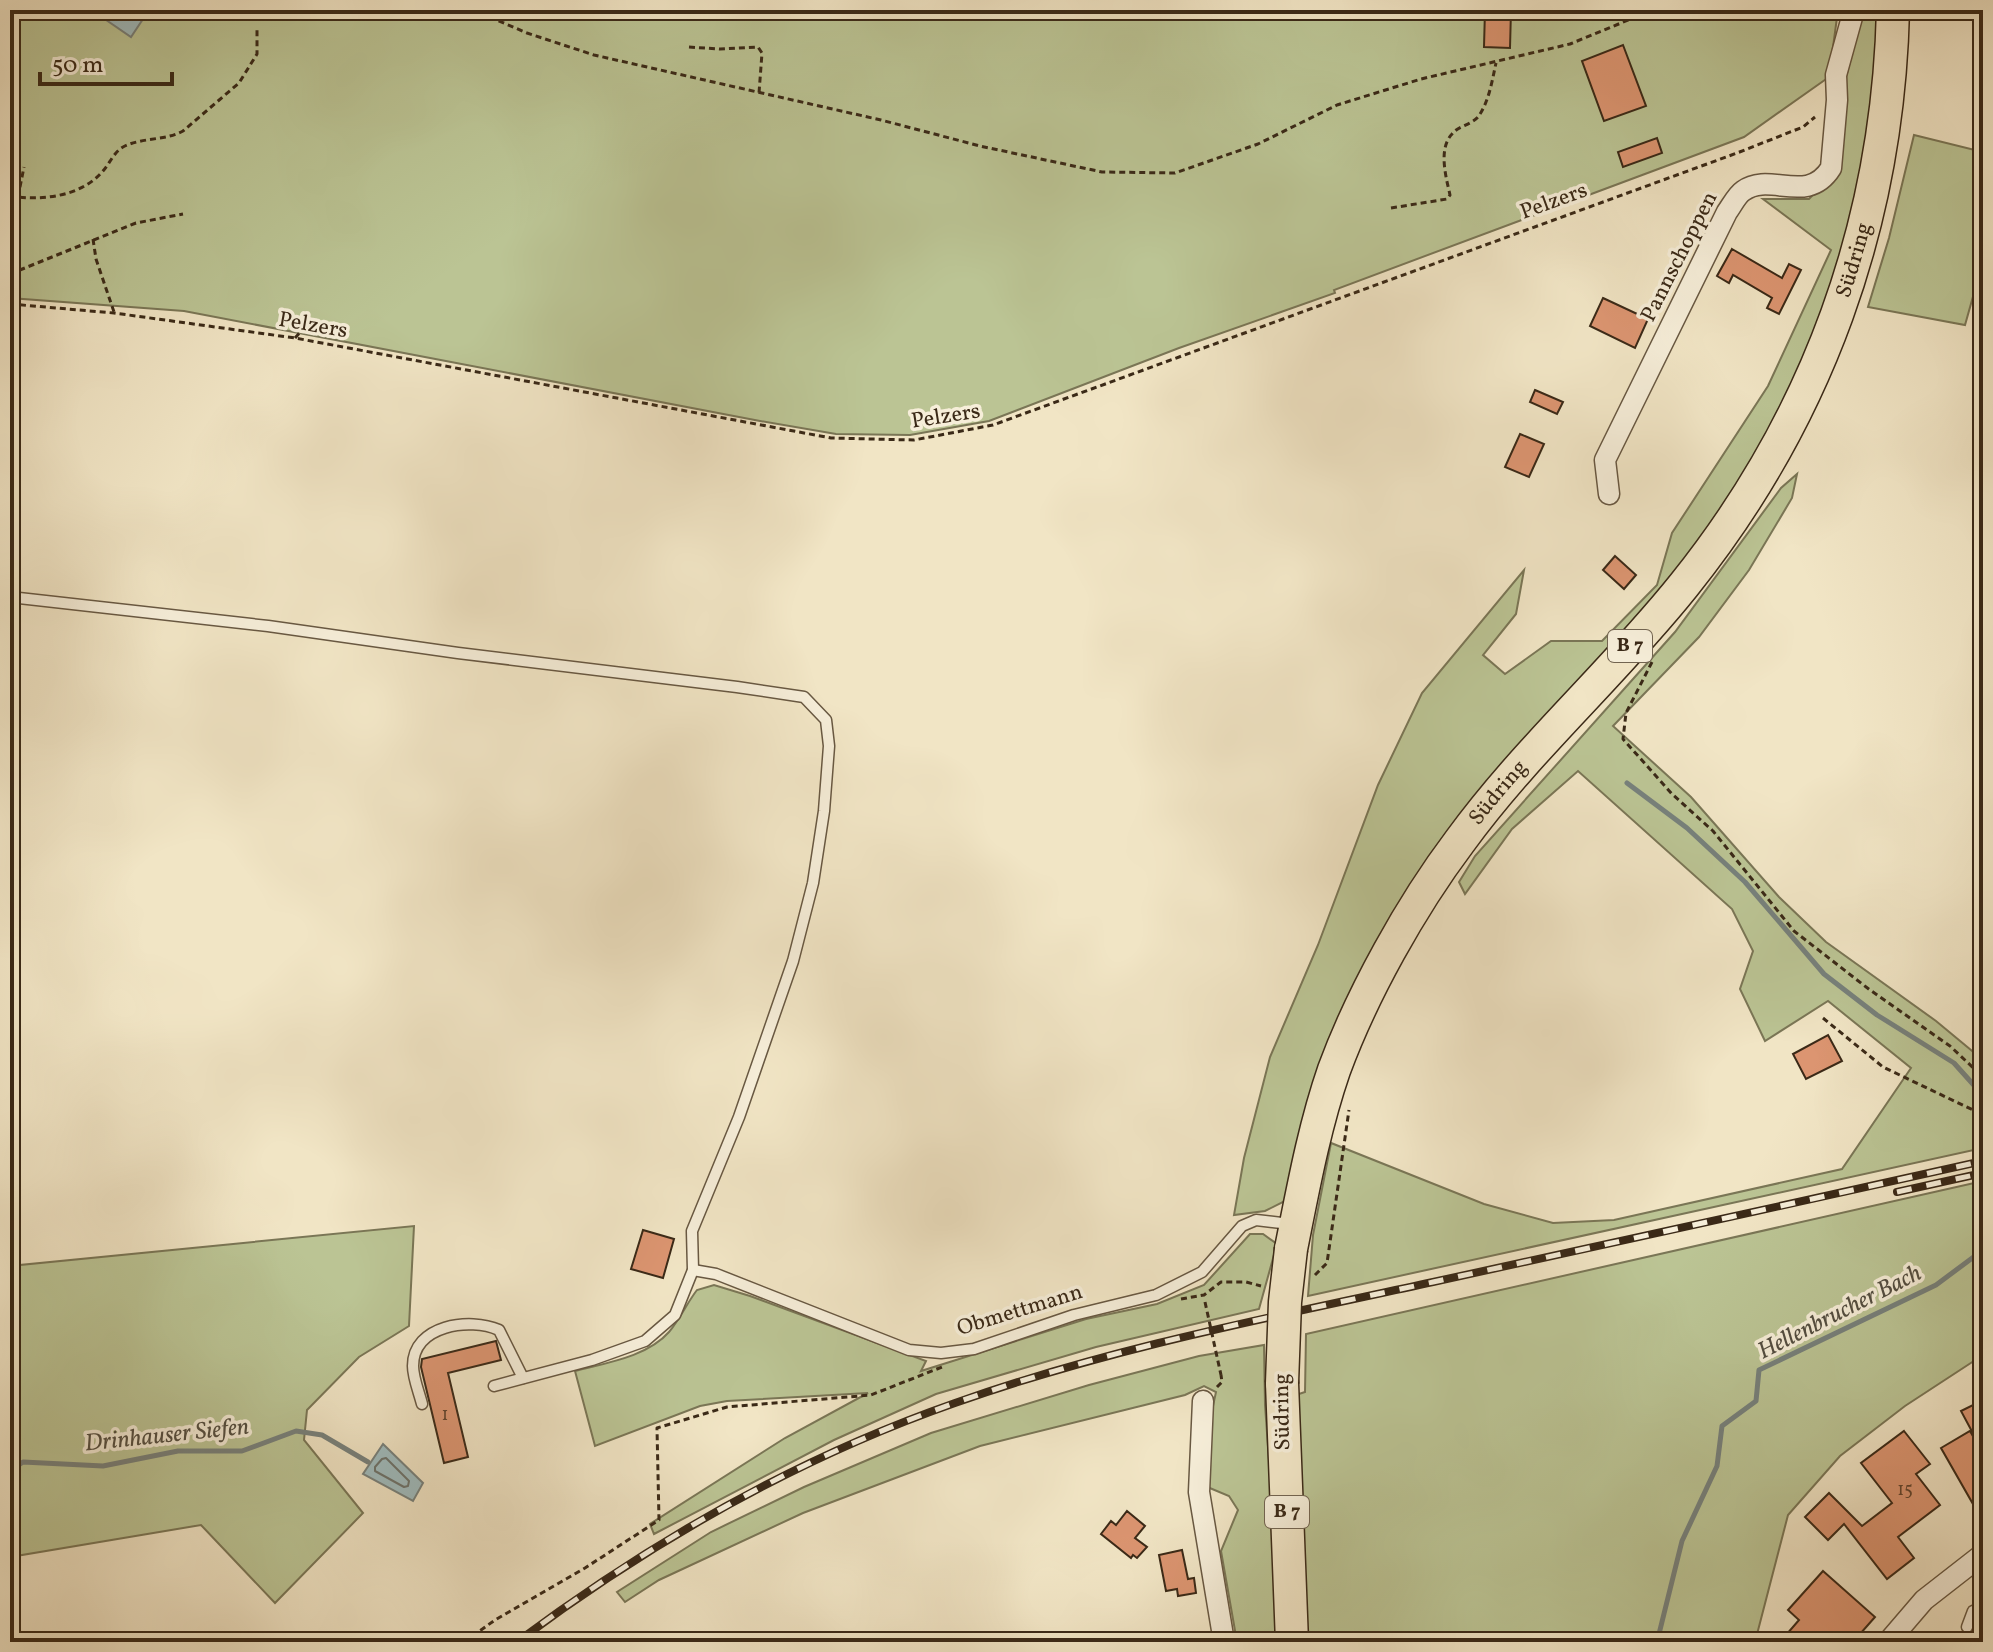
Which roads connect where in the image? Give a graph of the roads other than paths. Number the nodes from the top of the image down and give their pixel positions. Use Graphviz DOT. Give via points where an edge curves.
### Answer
graph roads {
  1 [pos="1854,10"];
  2 [pos="1893,10"];
  3 [pos="1609,494"];
  4 [pos="10,597"];
  5 [pos="1294,1237"];
  6 [pos="693,1270"];
  7 [pos="523,1378"];
  8 [pos="494,1386"];
  9 [pos="1203,1401"];
  10 [pos="422,1404"];
  11 [pos="1983,1554"];
  12 [pos="1983,1608"];
  13 [pos="1967,1627"];
  14 [pos="1224,1642"];
  15 [pos="1292,1642"];
  16 [pos="1888,1642"];
  1 -- 3 [label="street, Pannschoppen" via="1836,75 1831,168 1825,177 1801,188 1755,186 1742,191 1727,212 1605,460"];
  2 -- 5 [label="main road, Südring / B 7" via="1889,87 1873,194 1854,268 1796,413 1747,498 1683,587 1519,768 1460,840 1413,911 1334,1070"];
  4 -- 6 [label="lane" via="804,697 826,720 829,746 813,883 793,961 739,1117 692,1231"];
  5 -- 6 [label="lane, Obmettmann" via="1256,1220 1242,1226 1202,1272 1156,1295 1074,1315 974,1349 941,1353 909,1350 716,1274"];
  5 -- 15 [label="main road, Südring / B 7, bridge" via="1282,1383"];
  6 -- 7 [label="lane" via="675,1315 645,1341"];
  7 -- 8 [label="lane"];
  7 -- 10 [label="lane" via="499,1330 479,1324 452,1326 427,1336 420,1345 413,1365"];
  9 -- 14 [label="street" via="1199,1492"];
  11 -- 16 [label="street" via="1924,1600"];
  12 -- 13 [label="lane" via="1973,1611"];
}
